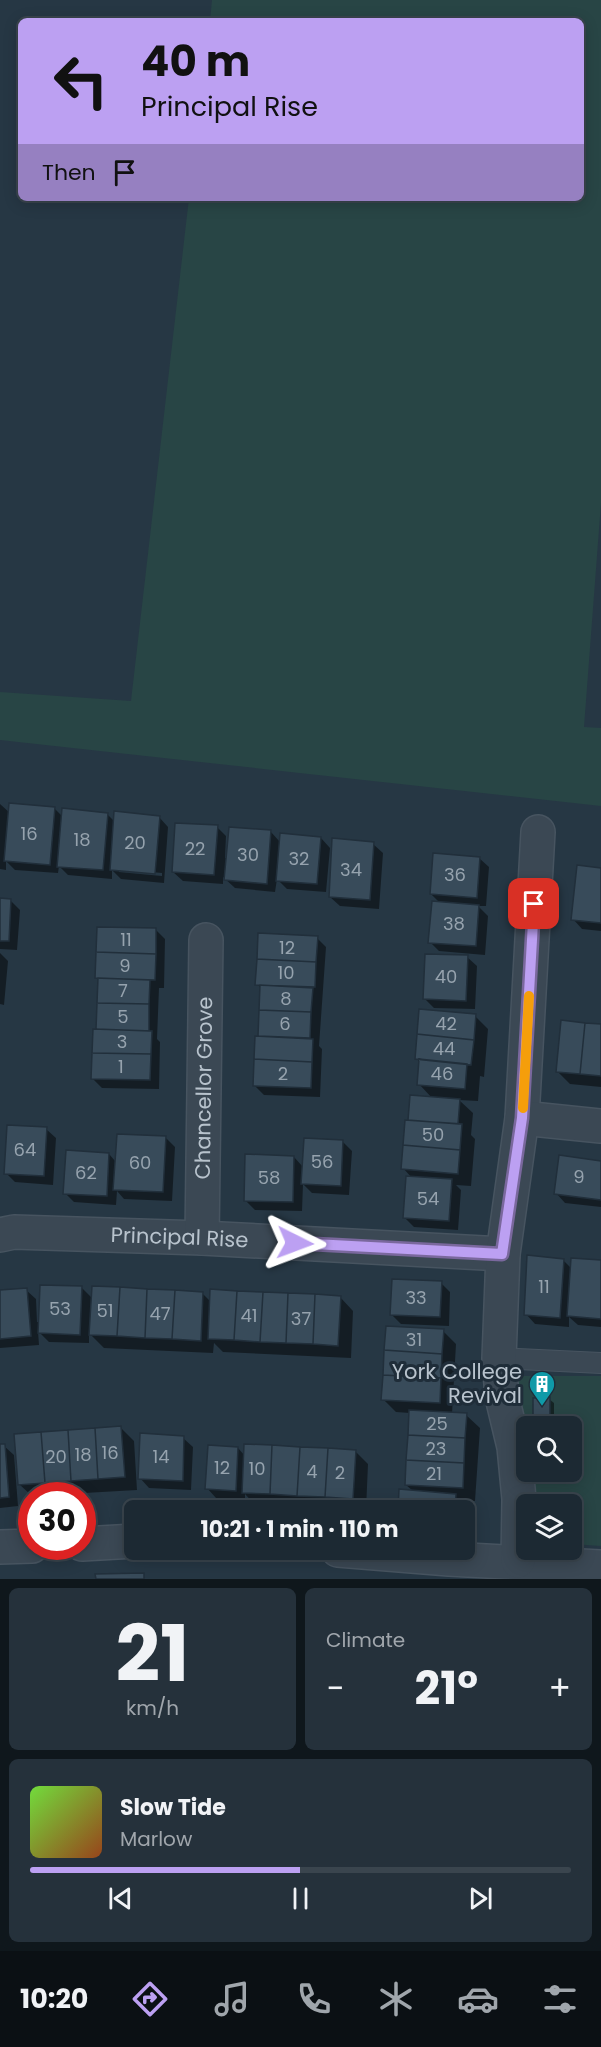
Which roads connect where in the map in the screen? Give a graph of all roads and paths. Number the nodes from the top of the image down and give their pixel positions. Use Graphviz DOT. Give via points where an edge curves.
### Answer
graph roads {
  1 [pos="538,832"];
  2 [pos="206,940"];
  3 [pos="522,1118"];
  4 [pos="601,1126"];
  5 [pos="0,1235"];
  6 [pos="202,1238"];
  7 [pos="502,1254"];
  8 [pos="499,1358"];
  9 [pos="601,1363"];
  10 [pos="124,1542"];
  11 [pos="96,1543"];
  12 [pos="18,1546"];
  13 [pos="0,1547"];
  14 [pos="475,1560"];
  15 [pos="518,1561"];
  16 [pos="601,1567"];
  1 -- 3 [label="street"];
  2 -- 6 [label="street, Chancellor Grove"];
  3 -- 4 [label="street"];
  3 -- 7 [label="street"];
  5 -- 6 [label="street, Principal Rise" via="14,1232"];
  6 -- 7 [label="street, Principal Rise"];
  7 -- 8 [label="street"];
  8 -- 9 [label="lane"];
  8 -- 15 [label="street" via="519,1498"];
  10 -- 11 [label="street"];
  12 -- 13 [label="street"];
  14 -- 15 [label="street"];
  15 -- 16 [label="street"];
}
